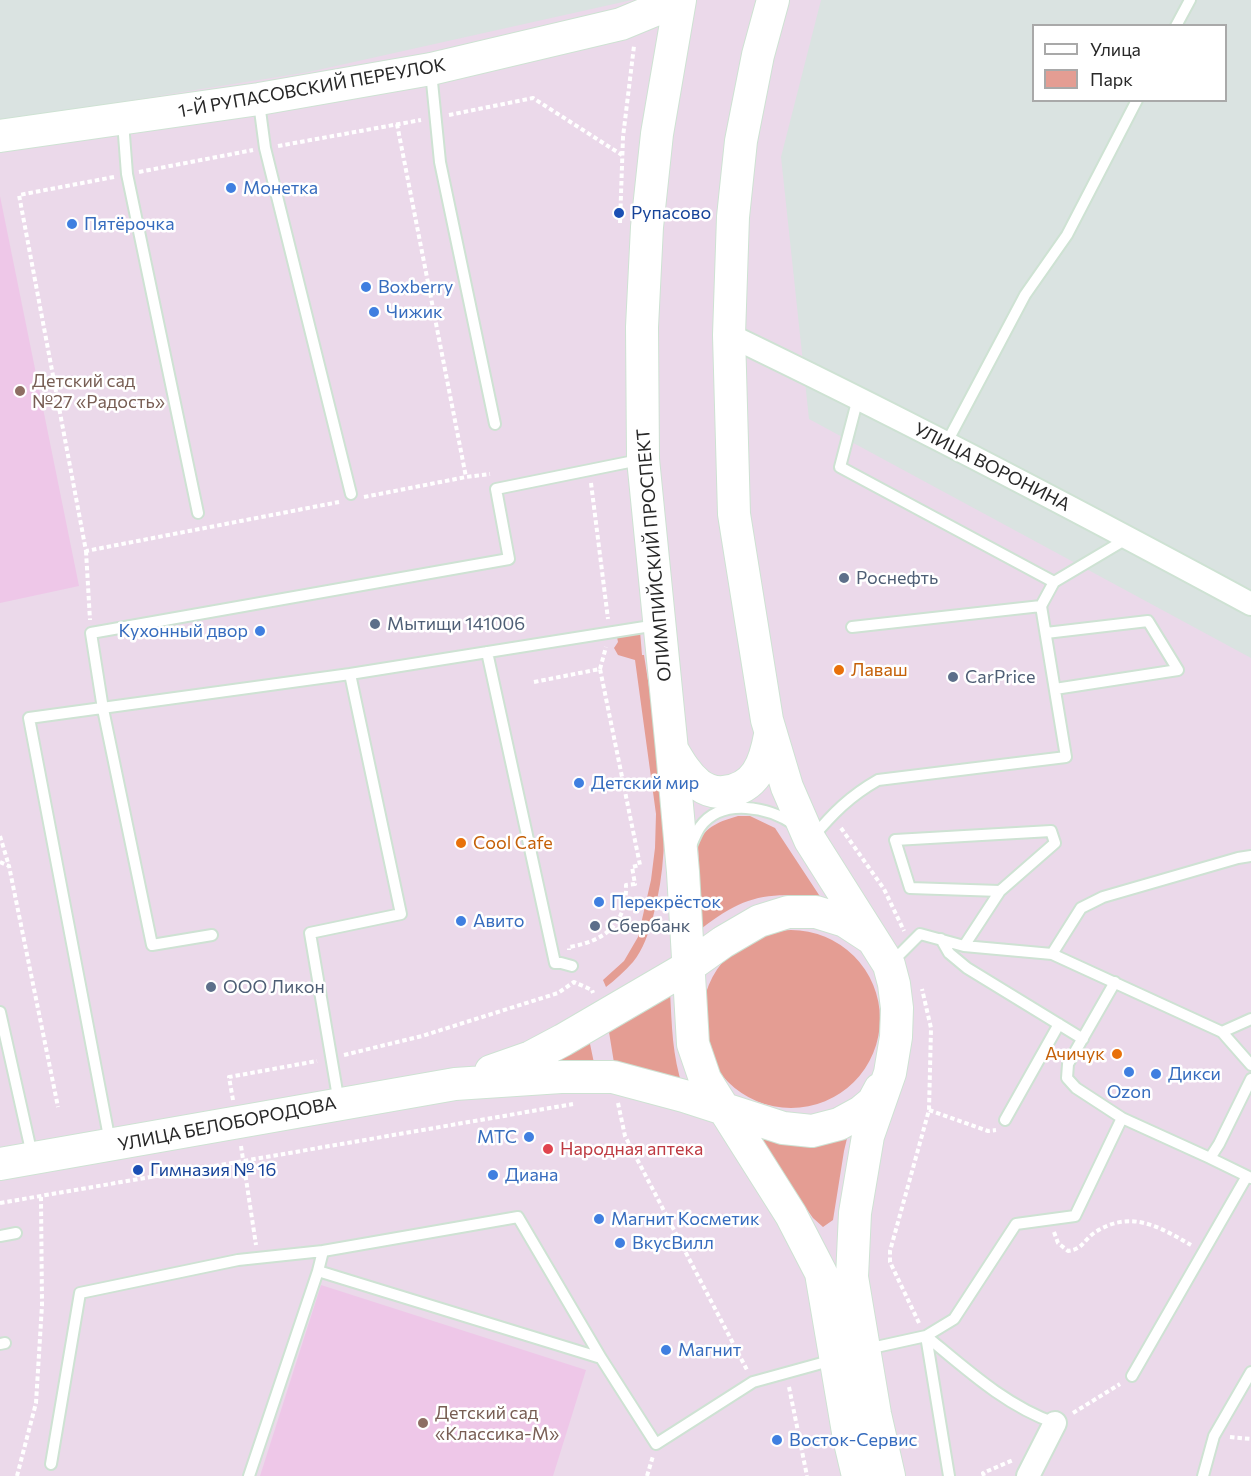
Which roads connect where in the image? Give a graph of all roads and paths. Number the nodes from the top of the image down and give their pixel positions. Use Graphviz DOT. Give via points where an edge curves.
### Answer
graph roads {
  1 [pos="669,0"];
  2 [pos="680,0"];
  3 [pos="773,0"];
  4 [pos="1190,0"];
  5 [pos="621,24"];
  6 [pos="1177,24"];
  7 [pos="431,69"];
  8 [pos="666,84"];
  9 [pos="259,99"];
  10 [pos="1136,102"];
  11 [pos="436,117"];
  12 [pos="123,118"];
  13 [pos="397,124"];
  14 [pos="0,136"];
  15 [pos="265,148"];
  16 [pos="622,155"];
  17 [pos="127,174"];
  18 [pos="729,336"];
  19 [pos="858,397"];
  20 [pos="495,424"];
  21 [pos="946,444"];
  22 [pos="643,459"];
  23 [pos="347,498"];
  24 [pos="364,498"];
  25 [pos="198,513"];
  26 [pos="1128,538"];
  27 [pos="86,552"];
  28 [pos="1054,582"];
  29 [pos="1251,604"];
  30 [pos="1041,606"];
  31 [pos="659,624"];
  32 [pos="852,627"];
  33 [pos="90,633"];
  34 [pos="1046,633"];
  35 [pos="487,652"];
  36 [pos="350,674"];
  37 [pos="534,681"];
  38 [pos="1055,689"];
  39 [pos="103,709"];
  40 [pos="770,735"];
  41 [pos="672,750"];
  42 [pos="0,836"];
  43 [pos="808,837"];
  44 [pos="1251,856"];
  45 [pos="0,862"];
  46 [pos="9,866"];
  47 [pos="682,872"];
  48 [pos="1000,891"];
  49 [pos="212,935"];
  50 [pos="872,938"];
  51 [pos="941,939"];
  52 [pos="964,946"];
  53 [pos="1052,954"];
  54 [pos="889,964"];
  55 [pos="572,966"];
  56 [pos="688,967"];
  57 [pos="1115,982"];
  58 [pos="0,1012"];
  59 [pos="1251,1019"];
  60 [pos="595,1020"];
  61 [pos="1059,1024"];
  62 [pos="1222,1032"];
  63 [pos="1083,1039"];
  64 [pos="331,1058"];
  65 [pos="1251,1065"];
  66 [pos="890,1073"];
  67 [pos="1251,1079"];
  68 [pos="455,1084"];
  69 [pos="617,1096"];
  70 [pos="582,1102"];
  71 [pos="339,1103"];
  72 [pos="58,1107"];
  73 [pos="725,1109"];
  74 [pos="929,1110"];
  75 [pos="1122,1118"];
  76 [pos="1005,1120"];
  77 [pos="237,1123"];
  78 [pos="111,1145"];
  79 [pos="1210,1158"];
  80 [pos="33,1159"];
  81 [pos="244,1161"];
  82 [pos="0,1164"];
  83 [pos="1249,1177"];
  84 [pos="41,1197"];
  85 [pos="0,1203"];
  86 [pos="1052,1219"];
  87 [pos="16,1233"];
  88 [pos="0,1236"];
  89 [pos="323,1251"];
  90 [pos="1204,1252"];
  91 [pos="258,1258"];
  92 [pos="318,1271"];
  93 [pos="926,1336"];
  94 [pos="850,1354"];
  95 [pos="601,1358"];
  96 [pos="786,1372"];
  97 [pos="1251,1372"];
  98 [pos="1132,1376"];
  99 [pos="753,1382"];
  100 [pos="1056,1424"];
  101 [pos="51,1464"];
  102 [pos="17,1476"];
  103 [pos="249,1476"];
  104 [pos="807,1476"];
  105 [pos="858,1476"];
  106 [pos="889,1476"];
  107 [pos="950,1476"];
  108 [pos="1028,1476"];
  109 [pos="1203,1476"];
  1 -- 5 [label="main road, 1-Й РУПАСОВСКИЙ ПЕРЕУЛОК"];
  2 -- 8 [label="main road, ОЛИМПИЙСКИЙ ПРОСПЕКТ"];
  3 -- 18 [label="main road, ОЛИМПИЙСКИЙ ПРОСПЕКТ" via="741,141 733,217"];
  4 -- 6 [label="lane"];
  5 -- 7 [label="main road, 1-Й РУПАСОВСКИЙ ПЕРЕУЛОК"];
  5 -- 8 [label="main road" via="639,29 655,45"];
  7 -- 9 [label="main road, 1-Й РУПАСОВСКИЙ ПЕРЕУЛОК"];
  7 -- 11 [label="lane"];
  8 -- 22 [label="main road, ОЛИМПИЙСКИЙ ПРОСПЕКТ" via="647,227 642,327"];
  9 -- 12 [label="main road, 1-Й РУПАСОВСКИЙ ПЕРЕУЛОК"];
  9 -- 15 [label="lane"];
  10 -- 21 [label="lane" via="1067,234 1025,295"];
  11 -- 13 [label="path"];
  11 -- 16 [label="path" via="533,98"];
  11 -- 20 [label="lane" via="440,162"];
  12 -- 14 [label="main road, 1-Й РУПАСОВСКИЙ ПЕРЕУЛОК"];
  12 -- 17 [label="lane"];
  13 -- 15 [label="path"];
  13 -- 24 [label="path" via="466,477"];
  15 -- 17 [label="path"];
  15 -- 23 [label="lane"];
  17 -- 25 [label="lane"];
  17 -- 27 [label="path" via="18,195"];
  18 -- 19 [label="street, УЛИЦА ВОРОНИНА"];
  18 -- 40 [label="main road, ОЛИМПИЙСКИЙ ПРОСПЕКТ" via="734,514"];
  19 -- 21 [label="street, УЛИЦА ВОРОНИНА"];
  19 -- 28 [label="lane" via="840,467"];
  21 -- 26 [label="street, УЛИЦА ВОРОНИНА"];
  22 -- 31 [label="main road, ОЛИМПИЙСКИЙ ПРОСПЕКТ"];
  22 -- 33 [label="lane" via="496,489 509,559"];
  23 -- 27 [label="path"];
  26 -- 28 [label="lane"];
  26 -- 29 [label="street, УЛИЦА ВОРОНИНА"];
  27 -- 33 [label="path"];
  28 -- 30 [label="lane"];
  30 -- 32 [label="lane"];
  30 -- 34 [label="lane"];
  31 -- 35 [label="lane"];
  31 -- 41 [label="main road, ОЛИМПИЙСКИЙ ПРОСПЕКТ"];
  33 -- 39 [label="lane"];
  34 -- 38 [label="lane"];
  34 -- 38 [label="lane" via="1148,621 1178,670"];
  35 -- 36 [label="lane"];
  35 -- 55 [label="lane" via="555,963"];
  36 -- 39 [label="lane"];
  36 -- 64 [label="lane" via="401,914 310,933"];
  37 -- 55 [label="path" via="600,669 640,865 632,867 635,884 626,885 625,906 614,927 586,944 569,947"];
  38 -- 43 [label="lane" via="1066,757 878,780 854,794"];
  39 -- 49 [label="lane" via="152,945"];
  39 -- 78 [label="lane" via="29,718"];
  40 -- 41 [label="main road" via="759,771 750,783 735,791 716,793 700,786"];
  40 -- 43 [label="main road, ОЛИМПИЙСКИЙ ПРОСПЕКТ"];
  41 -- 47 [label="main road, ОЛИМПИЙСКИЙ ПРОСПЕКТ"];
  42 -- 46 [label="path"];
  43 -- 47 [label="lane" via="764,809 736,808 715,815 701,826"];
  43 -- 50 [label="main road, ОЛИМПИЙСКИЙ ПРОСПЕКТ"];
  44 -- 53 [label="lane" via="1103,897 1081,908"];
  45 -- 46 [label="path"];
  46 -- 72 [label="path"];
  47 -- 56 [label="main road, ОЛИМПИЙСКИЙ ПРОСПЕКТ"];
  48 -- 48 [label="lane" via="910,888 895,840 1052,831 1055,843"];
  48 -- 52 [label="lane"];
  50 -- 54 [label="main road, ОЛИМПИЙСКИЙ ПРОСПЕКТ"];
  50 -- 56 [label="main road, ОЛИМПИЙСКИЙ ПРОСПЕКТ" via="845,921 816,912 788,912 759,921"];
  51 -- 52 [label="lane"];
  51 -- 54 [label="lane" via="920,934"];
  51 -- 61 [label="lane" via="968,968"];
  52 -- 53 [label="lane"];
  53 -- 57 [label="lane"];
  54 -- 66 [label="main road, ОЛИМПИЙСКИЙ ПРОСПЕКТ" via="897,1008"];
  56 -- 60 [label="main road"];
  56 -- 73 [label="main road, ОЛИМПИЙСКИЙ ПРОСПЕКТ" via="693,1044 705,1079"];
  57 -- 62 [label="lane"];
  57 -- 63 [label="lane"];
  58 -- 80 [label="lane"];
  59 -- 62 [label="lane"];
  60 -- 64 [label="path" via="592,990 574,982 558,993 422,1036"];
  60 -- 68 [label="main road" via="531,1057"];
  61 -- 63 [label="lane"];
  61 -- 76 [label="lane"];
  62 -- 65 [label="lane"];
  63 -- 75 [label="lane" via="1068,1064 1067,1078"];
  64 -- 71 [label="lane"];
  64 -- 77 [label="path" via="229,1077"];
  66 -- 73 [label="main road, ОЛИМПИЙСКИЙ ПРОСПЕКТ" via="873,1102 861,1112 839,1124 812,1131 783,1128"];
  66 -- 94 [label="main road, ОЛИМПИЙСКИЙ ПРОСПЕКТ" via="868,1136 855,1213"];
  67 -- 79 [label="lane"];
  68 -- 71 [label="main road, УЛИЦА БЕЛОБОРОДОВА"];
  68 -- 73 [label="main road" via="613,1077"];
  69 -- 99 [label="path" via="625,1136"];
  70 -- 81 [label="path"];
  71 -- 77 [label="main road, УЛИЦА БЕЛОБОРОДОВА"];
  73 -- 94 [label="main road, ОЛИМПИЙСКИЙ ПРОСПЕКТ" via="791,1215 821,1273"];
  74 -- 76 [label="path" via="988,1131 998,1129"];
  75 -- 79 [label="lane"];
  75 -- 86 [label="lane" via="1075,1216"];
  77 -- 78 [label="main road, УЛИЦА БЕЛОБОРОДОВА"];
  77 -- 81 [label="path"];
  78 -- 80 [label="main road, УЛИЦА БЕЛОБОРОДОВА"];
  79 -- 83 [label="lane"];
  80 -- 82 [label="main road, УЛИЦА БЕЛОБОРОДОВА"];
  81 -- 84 [label="path"];
  81 -- 91 [label="path"];
  83 -- 90 [label="lane"];
  84 -- 85 [label="path"];
  84 -- 102 [label="path" via="42,1305 36,1403"];
  86 -- 90 [label="path" via="1055,1238 1068,1251 1078,1249 1093,1233 1118,1221 1132,1221 1154,1225"];
  86 -- 93 [label="lane" via="1016,1224 954,1319"];
  87 -- 88 [label="lane"];
  89 -- 91 [label="lane"];
  89 -- 92 [label="lane"];
  89 -- 95 [label="lane" via="518,1217"];
  90 -- 98 [label="lane"];
  91 -- 101 [label="lane" via="80,1293"];
  92 -- 95 [label="lane"];
  92 -- 103 [label="lane"];
  93 -- 94 [label="lane"];
  93 -- 100 [label="lane" via="981,1382"];
  93 -- 107 [label="lane"];
  94 -- 96 [label="lane"];
  94 -- 105 [label="main road, ОЛИМПИЙСКИЙ ПРОСПЕКТ" via="849,1438"];
  94 -- 106 [label="main road, ОЛИМПИЙСКИЙ ПРОСПЕКТ"];
  95 -- 99 [label="lane" via="656,1444"];
  96 -- 99 [label="lane"];
  96 -- 104 [label="path"];
  97 -- 109 [label="lane" via="1214,1436"];
  100 -- 108 [label="street"];
}
